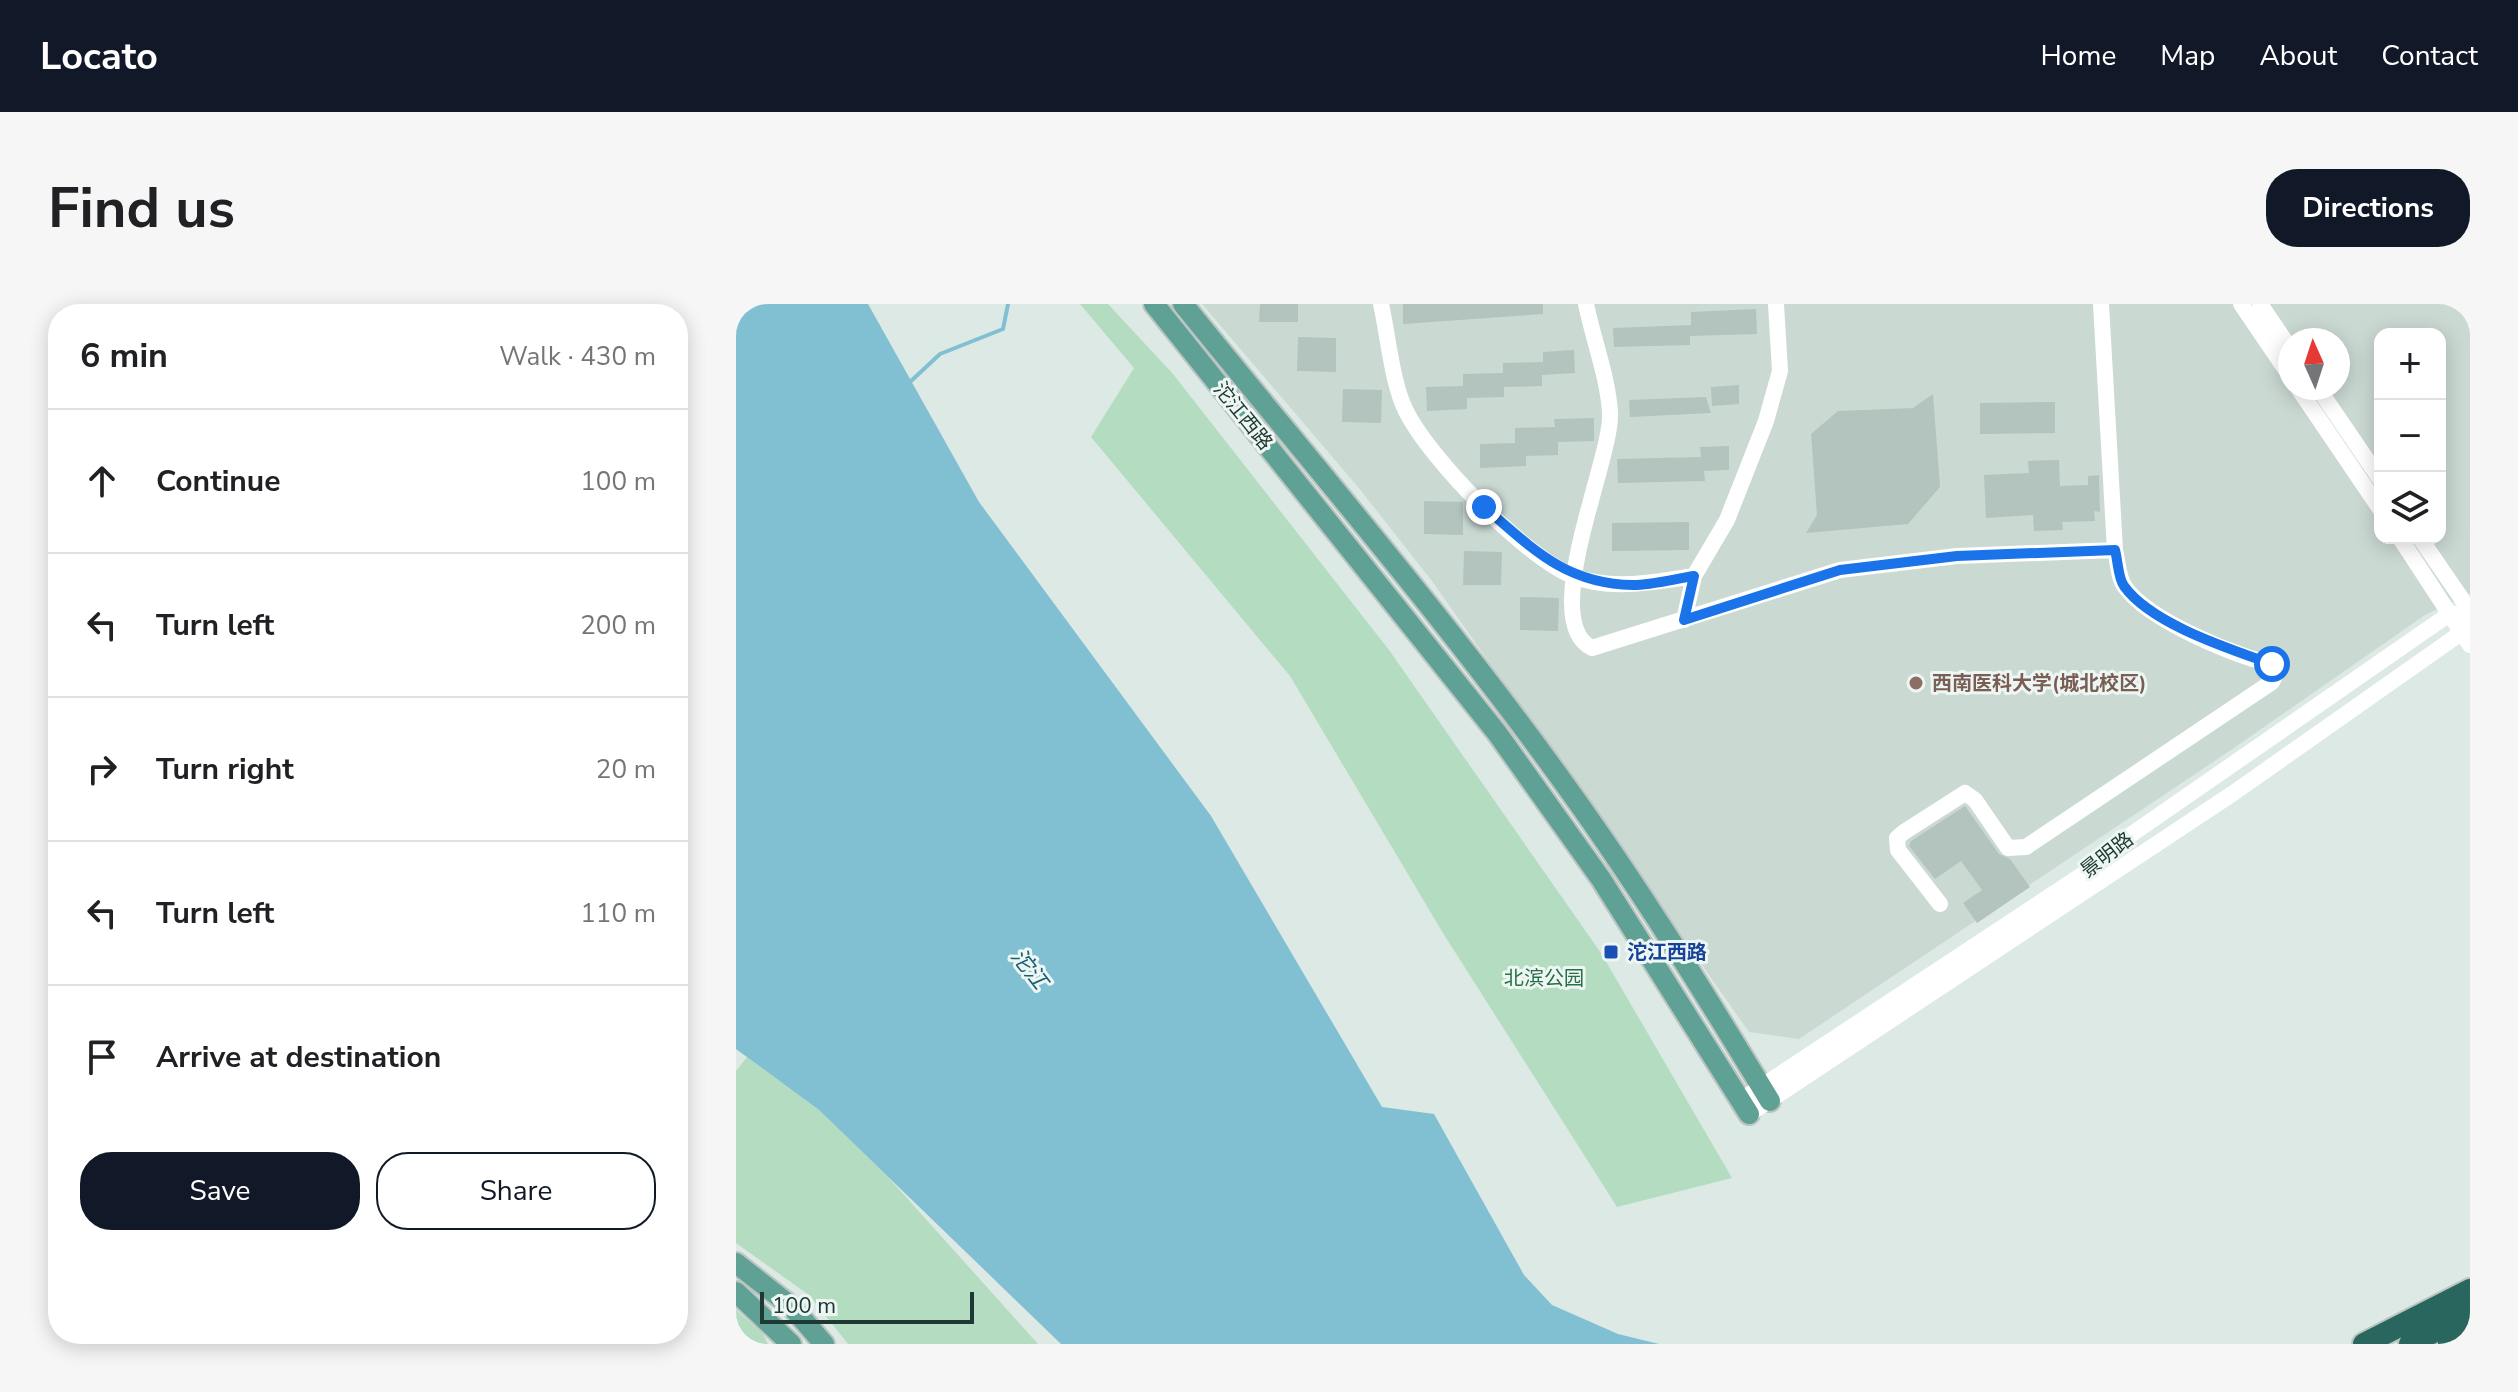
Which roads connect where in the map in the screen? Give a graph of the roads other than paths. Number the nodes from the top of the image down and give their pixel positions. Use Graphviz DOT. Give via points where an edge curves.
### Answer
graph roads {
  1 [pos="1154,304"];
  2 [pos="1183,304"];
  3 [pos="1381,304"];
  4 [pos="1586,304"];
  5 [pos="1776,304"];
  6 [pos="2101,304"];
  7 [pos="2241,304"];
  8 [pos="2260,304"];
  9 [pos="2278,330"];
  10 [pos="2278,358"];
  11 [pos="2306,400"];
  12 [pos="2326,400"];
  13 [pos="2375,472"];
  14 [pos="2374,500"];
  15 [pos="2404,544"];
  16 [pos="2424,544"];
  17 [pos="2115,550"];
  18 [pos="1694,576"];
  19 [pos="1575,577"];
  20 [pos="2470,611"];
  21 [pos="2451,613"];
  22 [pos="1684,620"];
  23 [pos="2468,632"];
  24 [pos="1940,904"];
  25 [pos="1766,1094"];
  26 [pos="1745,1107"];
  27 [pos="736,1263"];
  28 [pos="2470,1290"];
  29 [pos="736,1292"];
  30 [pos="2470,1313"];
  31 [pos="767,1318"];
  32 [pos="2470,1333"];
  33 [pos="823,1342"];
  34 [pos="779,1344"];
  35 [pos="791,1344"];
  36 [pos="2364,1344"];
  37 [pos="2410,1344"];
  38 [pos="2449,1344"];
  1 -- 26 [label="main road, 沱江西路" via="1497,733 1610,892"];
  2 -- 25 [label="main road, 沱江西路" via="1559,776"];
  3 -- 19 [label="street" via="1404,408 1431,453 1484,507 1550,563"];
  4 -- 19 [label="street" via="1610,414"];
  5 -- 18 [label="street" via="1780,371 1766,421 1727,520"];
  6 -- 17 [label="street"];
  7 -- 10 [label="street"];
  8 -- 9 [label="street"];
  11 -- 14 [label="street"];
  12 -- 13 [label="street"];
  15 -- 21 [label="street"];
  16 -- 20 [label="street"];
  17 -- 22 [label="street" via="1957,556 1840,570"];
  17 -- 24 [label="street" via="2123,585 2149,609 2210,641 2280,666 2272,682 2026,847 2008,848 1965,793 1904,832 1897,838 1898,850"];
  18 -- 19 [label="street" via="1633,585"];
  18 -- 22 [label="street"];
  19 -- 22 [label="street" via="1573,626 1592,648"];
  21 -- 23 [label="street, 景明路"];
  21 -- 25 [label="street, 景明路"];
  23 -- 25 [label="street, 景明路" via="2219,802"];
  25 -- 26 [label="street, 景明路"];
  27 -- 33 [label="main road" via="792,1307"];
  28 -- 36 [label="highway"];
  29 -- 31 [label="main road"];
  30 -- 37 [label="highway"];
  31 -- 34 [label="main road"];
  31 -- 35 [label="main road"];
  32 -- 38 [label="highway"];
}
